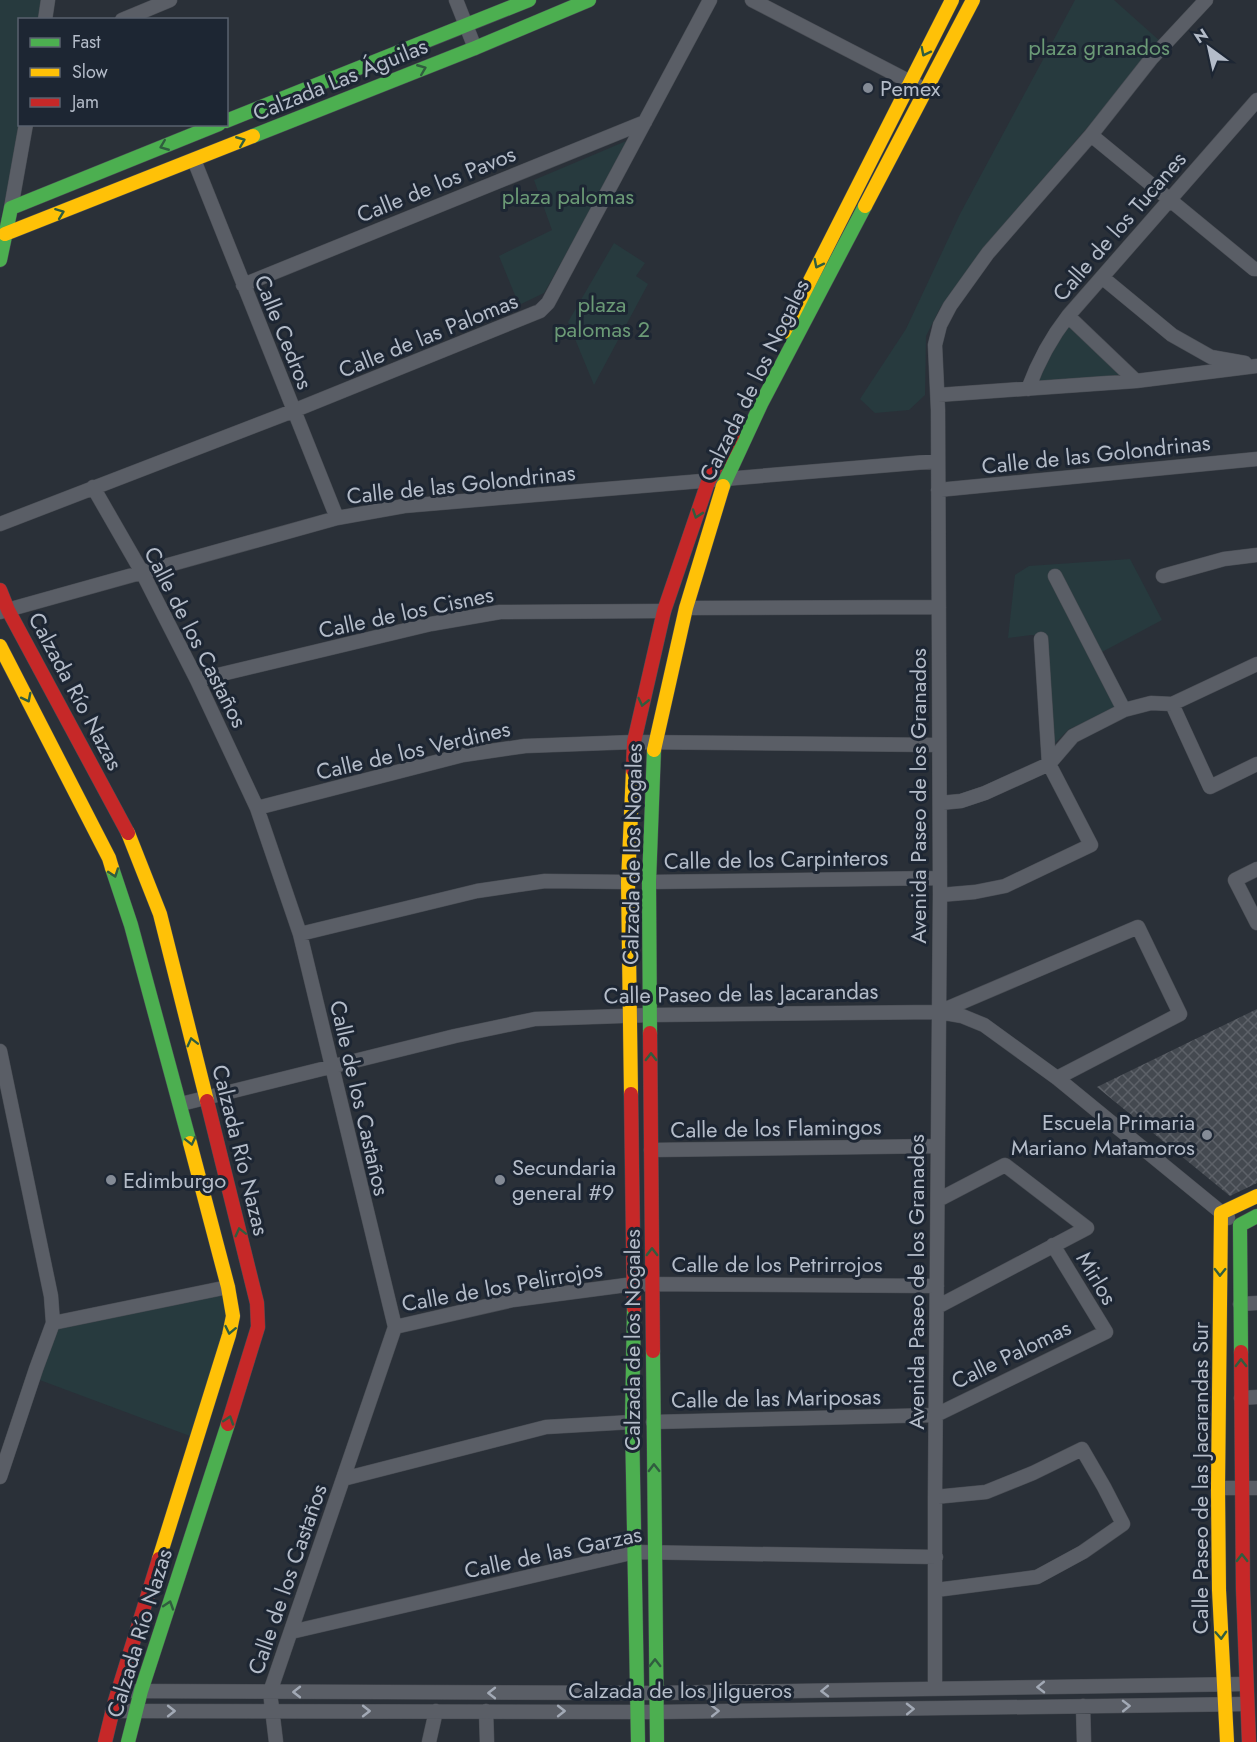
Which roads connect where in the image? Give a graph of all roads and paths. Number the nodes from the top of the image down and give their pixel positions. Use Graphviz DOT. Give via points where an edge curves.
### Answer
graph roads {
  1 [pos="48,0"];
  2 [pos="171,0"];
  3 [pos="456,0"];
  4 [pos="529,0"];
  5 [pos="589,0"];
  6 [pos="710,0"];
  7 [pos="752,0"];
  8 [pos="952,0"];
  9 [pos="972,0"];
  10 [pos="1206,0"];
  11 [pos="45,18"];
  12 [pos="127,18"];
  13 [pos="466,25"];
  14 [pos="475,48"];
  15 [pos="910,82"];
  16 [pos="925,90"];
  17 [pos="1257,100"];
  18 [pos="228,120"];
  19 [pos="645,122"];
  20 [pos="26,126"];
  21 [pos="214,126"];
  22 [pos="1091,135"];
  23 [pos="194,160"];
  24 [pos="1170,201"];
  25 [pos="11,208"];
  26 [pos="834,232"];
  27 [pos="5,234"];
  28 [pos="848,238"];
  29 [pos="0,260"];
  30 [pos="1257,269"];
  31 [pos="1102,278"];
  32 [pos="243,285"];
  33 [pos="1068,316"];
  34 [pos="1257,366"];
  35 [pos="1136,381"];
  36 [pos="1028,389"];
  37 [pos="938,395"];
  38 [pos="756,401"];
  39 [pos="293,411"];
  40 [pos="1257,459"];
  41 [pos="938,460"];
  42 [pos="725,480"];
  43 [pos="708,482"];
  44 [pos="93,487"];
  45 [pos="938,490"];
  46 [pos="337,518"];
  47 [pos="0,524"];
  48 [pos="1257,555"];
  49 [pos="143,574"];
  50 [pos="1055,576"];
  51 [pos="1163,576"];
  52 [pos="0,590"];
  53 [pos="939,607"];
  54 [pos="686,608"];
  55 [pos="4,611"];
  56 [pos="664,611"];
  57 [pos="1041,639"];
  58 [pos="0,646"];
  59 [pos="1257,664"];
  60 [pos="197,681"];
  61 [pos="1172,704"];
  62 [pos="1124,710"];
  63 [pos="634,742"];
  64 [pos="654,742"];
  65 [pos="939,745"];
  66 [pos="1049,764"];
  67 [pos="1257,764"];
  68 [pos="940,803"];
  69 [pos="257,808"];
  70 [pos="1257,869"];
  71 [pos="940,878"];
  72 [pos="628,882"];
  73 [pos="649,882"];
  74 [pos="940,895"];
  75 [pos="1257,923"];
  76 [pos="300,934"];
  77 [pos="939,1012"];
  78 [pos="630,1015"];
  79 [pos="651,1015"];
  80 [pos="0,1051"];
  81 [pos="2,1066"];
  82 [pos="331,1067"];
  83 [pos="1057,1078"];
  84 [pos="206,1097"];
  85 [pos="181,1104"];
  86 [pos="938,1146"];
  87 [pos="651,1150"];
  88 [pos="1257,1196"];
  89 [pos="938,1200"];
  90 [pos="1221,1213"];
  91 [pos="1257,1216"];
  92 [pos="1240,1225"];
  93 [pos="1053,1245"];
  94 [pos="634,1284"];
  95 [pos="652,1284"];
  96 [pos="937,1286"];
  97 [pos="228,1287"];
  98 [pos="1257,1303"];
  99 [pos="1240,1304"];
  100 [pos="937,1307"];
  101 [pos="53,1323"];
  102 [pos="395,1327"];
  103 [pos="1106,1332"];
  104 [pos="1257,1397"];
  105 [pos="1241,1398"];
  106 [pos="936,1415"];
  107 [pos="632,1422"];
  108 [pos="653,1422"];
  109 [pos="0,1477"];
  110 [pos="343,1479"];
  111 [pos="1218,1488"];
  112 [pos="1241,1488"];
  113 [pos="1257,1488"];
  114 [pos="935,1497"];
  115 [pos="655,1551"];
  116 [pos="635,1552"];
  117 [pos="936,1557"];
  118 [pos="1243,1589"];
  119 [pos="1257,1589"];
  120 [pos="936,1590"];
  121 [pos="1244,1619"];
  122 [pos="1257,1628"];
  123 [pos="291,1632"];
  124 [pos="1224,1684"];
  125 [pos="1246,1684"];
  126 [pos="935,1689"];
  127 [pos="118,1691"];
  128 [pos="141,1691"];
  129 [pos="270,1692"];
  130 [pos="637,1693"];
  131 [pos="656,1693"];
  132 [pos="1247,1704"];
  133 [pos="1225,1705"];
  134 [pos="1083,1706"];
  135 [pos="112,1711"];
  136 [pos="136,1711"];
  137 [pos="272,1711"];
  138 [pos="435,1711"];
  139 [pos="486,1712"];
  140 [pos="638,1712"];
  141 [pos="656,1712"];
  142 [pos="105,1742"];
  143 [pos="128,1742"];
  144 [pos="276,1742"];
  145 [pos="429,1742"];
  146 [pos="487,1742"];
  147 [pos="638,1742"];
  148 [pos="657,1742"];
  149 [pos="1084,1742"];
  150 [pos="1227,1742"];
  151 [pos="1249,1742"];
  1 -- 11 [label="street"];
  2 -- 12 [label="street"];
  3 -- 13 [label="street"];
  4 -- 13 [label="street, Calzada Las Águilas"];
  5 -- 14 [label="street, Calzada Las Águilas"];
  6 -- 19 [label="street, Calle de las Palomas"];
  7 -- 15 [label="street"];
  8 -- 15 [label="street, Calzada de los Nogales, one-way"];
  9 -- 16 [label="street, Calzada de los Nogales"];
  10 -- 22 [label="street, Avenida Paseo de los Granados" via="1151,59"];
  13 -- 14 [label="street"];
  13 -- 18 [label="street, Calzada Las Águilas"];
  23 -- 14 [label="street, Calzada Las Águilas, one-way"];
  15 -- 16 [label="street"];
  15 -- 26 [label="street, Calzada de los Nogales"];
  16 -- 28 [label="street, Calzada de los Nogales"];
  17 -- 24 [label="street, Calle de los Tucanes"];
  19 -- 32 [label="street, Calle de los Pavos"];
  19 -- 39 [label="street, Calle de las Palomas" via="548,303 540,311"];
  20 -- 25 [label="street"];
  21 -- 25 [label="street, one-way"];
  22 -- 24 [label="street"];
  22 -- 37 [label="street, Avenida Paseo de los Granados" via="988,253 950,306 935,345"];
  27 -- 23 [label="street, Calzada Las Águilas, one-way"];
  23 -- 32 [label="street, Calle Cedros"];
  24 -- 30 [label="street"];
  24 -- 31 [label="street, Calle de los Tucanes"];
  25 -- 27 [label="street"];
  26 -- 28 [label="street"];
  26 -- 38 [label="street, Calzada de los Nogales, one-way"];
  27 -- 29 [label="street"];
  28 -- 38 [label="street, Calzada de los Nogales"];
  31 -- 33 [label="street, Calle de los Tucanes"];
  31 -- 34 [label="street" via="1172,335 1211,357"];
  32 -- 39 [label="street, Calle Cedros"];
  33 -- 35 [label="street"];
  33 -- 36 [label="street, Calle de los Tucanes" via="1051,338"];
  34 -- 35 [label="street"];
  35 -- 36 [label="street"];
  36 -- 37 [label="street"];
  37 -- 41 [label="street, Avenida Paseo de los Granados"];
  38 -- 42 [label="street, Calzada de los Nogales"];
  38 -- 43 [label="street, Calzada de los Nogales"];
  39 -- 44 [label="street, Calle de las Palomas"];
  39 -- 46 [label="street, Calle Cedros"];
  40 -- 45 [label="street, Calle de las Golondrinas"];
  41 -- 42 [label="street, Calle de las Golondrinas"];
  41 -- 45 [label="street, Avenida Paseo de los Granados"];
  42 -- 43 [label="street, Calle de las Golondrinas"];
  42 -- 54 [label="street, Calzada de los Nogales"];
  43 -- 46 [label="street, Calle de las Golondrinas" via="405,506"];
  43 -- 56 [label="street, Calzada de los Nogales, one-way"];
  44 -- 47 [label="street, Calle de las Palomas"];
  44 -- 49 [label="street, Calle de los Castaños"];
  45 -- 53 [label="street, Avenida Paseo de los Granados"];
  46 -- 49 [label="street, Calle de las Golondrinas"];
  48 -- 51 [label="street" via="1224,559"];
  49 -- 55 [label="street, Calle de las Golondrinas"];
  49 -- 60 [label="street, Calle de los Castaños"];
  50 -- 62 [label="street"];
  52 -- 55 [label="street, Calzada Río Nazas"];
  53 -- 54 [label="street"];
  53 -- 65 [label="street, Avenida Paseo de los Granados"];
  54 -- 64 [label="street, Calzada de los Nogales"];
  84 -- 55 [label="street, Calzada Río Nazas, one-way" via="160,915 131,838"];
  56 -- 60 [label="street, Calle de los Cisnes" via="500,612 431,624"];
  56 -- 63 [label="street, Calzada de los Nogales, one-way"];
  57 -- 66 [label="street"];
  58 -- 85 [label="street, Calzada Río Nazas, one-way" via="109,858"];
  59 -- 61 [label="street"];
  60 -- 69 [label="street, Calle de los Castaños"];
  61 -- 62 [label="street" via="1151,703"];
  61 -- 67 [label="street" via="1210,787"];
  62 -- 66 [label="street" via="1073,736"];
  63 -- 64 [label="street, Calle de los Verdines"];
  63 -- 69 [label="street, Calle de los Verdines" via="525,746 463,755"];
  63 -- 72 [label="street, Calzada de los Nogales"];
  64 -- 65 [label="street, Calle de los Verdines"];
  64 -- 73 [label="street, Calzada de los Nogales"];
  65 -- 68 [label="street, Avenida Paseo de los Granados"];
  66 -- 68 [label="street" via="985,793"];
  66 -- 74 [label="street" via="1091,845 1005,885"];
  68 -- 71 [label="street, Avenida Paseo de los Granados"];
  69 -- 76 [label="street, Calle de los Castaños"];
  70 -- 75 [label="street" via="1235,880"];
  71 -- 73 [label="street, Calle de los Carpinteros"];
  71 -- 74 [label="street, Avenida Paseo de los Granados"];
  72 -- 76 [label="street" via="545,881 477,891"];
  72 -- 78 [label="street, Calzada de los Nogales"];
  73 -- 79 [label="street, Calzada de los Nogales"];
  74 -- 77 [label="street, Avenida Paseo de los Granados"];
  76 -- 82 [label="street, Calle de los Castaños"];
  77 -- 79 [label="street, Calle Paseo de las Jacarandas"];
  77 -- 83 [label="street, Calle Paseo de las Jacarandas" via="984,1025"];
  77 -- 83 [label="street" via="1138,927 1180,1014"];
  77 -- 86 [label="street, Avenida Paseo de los Granados"];
  78 -- 79 [label="street, Calle Paseo de las Jacarandas"];
  78 -- 82 [label="street, Calle Paseo de las Jacarandas" via="535,1019"];
  78 -- 94 [label="street, Calzada de los Nogales"];
  87 -- 79 [label="street, Calzada de los Nogales, one-way"];
  80 -- 81 [label="street"];
  81 -- 101 [label="street" via="51,1296"];
  82 -- 84 [label="street, Calle Paseo de las Jacarandas"];
  82 -- 102 [label="street, Calle de los Castaños"];
  83 -- 90 [label="street, Calle Paseo de las Jacarandas"];
  84 -- 85 [label="street, Calle Paseo de las Jacarandas"];
  128 -- 84 [label="street, Calzada Río Nazas, one-way" via="258,1327 257,1303"];
  85 -- 97 [label="street, Calzada Río Nazas, one-way"];
  86 -- 87 [label="street, Calle de los Flamingos"];
  86 -- 89 [label="street, Avenida Paseo de los Granados"];
  95 -- 87 [label="street, Calzada de los Nogales, one-way"];
  88 -- 90 [label="street"];
  89 -- 93 [label="street" via="1005,1165 1087,1228"];
  89 -- 96 [label="street, Avenida Paseo de los Granados"];
  90 -- 92 [label="street, Calle Paseo de las Jacarandas"];
  90 -- 111 [label="street, Calle Paseo de las Jacarandas Sur, one-way"];
  91 -- 92 [label="street"];
  92 -- 99 [label="street, Calle Paseo de las Jacarandas Sur"];
  93 -- 100 [label="street"];
  93 -- 103 [label="street, Mirlos"];
  94 -- 95 [label="street, Calle de los Pelirrojos"];
  94 -- 102 [label="street, Calle de los Pelirrojos" via="513,1300"];
  94 -- 107 [label="street, Calzada de los Nogales"];
  95 -- 96 [label="street, Calle de los Petrirrojos"];
  95 -- 108 [label="street, Calzada de los Nogales"];
  96 -- 100 [label="street, Avenida Paseo de los Granados"];
  97 -- 101 [label="street"];
  97 -- 127 [label="street, Calzada Río Nazas, one-way" via="230,1335"];
  98 -- 99 [label="street"];
  105 -- 99 [label="street, Calle Paseo de las Jacarandas Sur, one-way"];
  100 -- 106 [label="street, Avenida Paseo de los Granados"];
  101 -- 109 [label="street"];
  102 -- 110 [label="street, Calle de los Castaños"];
  103 -- 106 [label="street, Calle Palomas"];
  104 -- 105 [label="street"];
  105 -- 112 [label="street, Calle Paseo de las Jacarandas Sur"];
  106 -- 108 [label="street, Calle de las Mariposas"];
  106 -- 114 [label="street, Avenida Paseo de los Granados"];
  107 -- 110 [label="street" via="546,1427"];
  107 -- 116 [label="street, Calzada de los Nogales"];
  115 -- 108 [label="street, Calzada de los Nogales, one-way"];
  110 -- 123 [label="street, Calle de los Castaños"];
  111 -- 112 [label="street"];
  111 -- 124 [label="street, Calle Paseo de las Jacarandas Sur, one-way"];
  112 -- 113 [label="street"];
  118 -- 112 [label="street, Calle Paseo de las Jacarandas Sur, one-way"];
  114 -- 117 [label="street, Avenida Paseo de los Granados"];
  114 -- 120 [label="street" via="986,1492 1082,1449 1123,1524 1037,1577"];
  115 -- 116 [label="street, Calle de las Garzas"];
  115 -- 117 [label="street, Calle de las Garzas"];
  131 -- 115 [label="street, Calzada de los Nogales, one-way"];
  116 -- 123 [label="street, Calle de las Garzas"];
  116 -- 130 [label="street, Calzada de los Nogales"];
  117 -- 120 [label="street, Avenida Paseo de los Granados"];
  118 -- 119 [label="street"];
  118 -- 121 [label="street, Calle Paseo de las Jacarandas Sur"];
  120 -- 126 [label="street, Avenida Paseo de los Granados"];
  121 -- 122 [label="street"];
  121 -- 125 [label="street, Calle Paseo de las Jacarandas Sur"];
  123 -- 129 [label="street, Calle de los Castaños"];
  124 -- 125 [label="street, Calzada de los Jilgueros"];
  124 -- 126 [label="street, Calzada de los Jilgueros, one-way"];
  124 -- 133 [label="street, Calle Paseo de las Jacarandas Sur"];
  125 -- 132 [label="street, Calle Paseo de las Jacarandas Sur"];
  126 -- 131 [label="street, Calzada de los Jilgueros, one-way"];
  127 -- 128 [label="street, Calzada de los Jilgueros"];
  127 -- 135 [label="street, Calzada Río Nazas"];
  128 -- 129 [label="street, Calzada de los Jilgueros"];
  128 -- 136 [label="street, Calzada Río Nazas"];
  130 -- 129 [label="street, Calzada de los Jilgueros, one-way"];
  129 -- 137 [label="street, Calle de los Castaños"];
  130 -- 131 [label="street, Calzada de los Jilgueros"];
  130 -- 140 [label="street, Calzada de los Nogales"];
  131 -- 141 [label="street, Calzada de los Nogales"];
  132 -- 133 [label="street, Calzada de los Jilgueros"];
  132 -- 151 [label="street, Calle Paseo de las Jacarandas Sur"];
  134 -- 133 [label="street, Calzada de los Jilgueros, one-way"];
  133 -- 150 [label="street, Calle Paseo de las Jacarandas Sur"];
  141 -- 134 [label="street, Calzada de los Jilgueros, one-way"];
  134 -- 149 [label="street"];
  135 -- 136 [label="street, Calzada de los Jilgueros"];
  135 -- 142 [label="street, Calzada Río Nazas"];
  136 -- 137 [label="street, Calzada de los Jilgueros, one-way"];
  136 -- 143 [label="street, Calzada Río Nazas"];
  137 -- 138 [label="street, Calzada de los Jilgueros, one-way"];
  137 -- 144 [label="street, Calle de los Castaños"];
  138 -- 139 [label="street, Calzada de los Jilgueros"];
  138 -- 145 [label="street"];
  139 -- 140 [label="street, Calzada de los Jilgueros, one-way"];
  139 -- 146 [label="street"];
  140 -- 141 [label="street, Calzada de los Jilgueros"];
  140 -- 147 [label="street, Calzada de los Nogales"];
  141 -- 148 [label="street, Calzada de los Nogales"];
}
